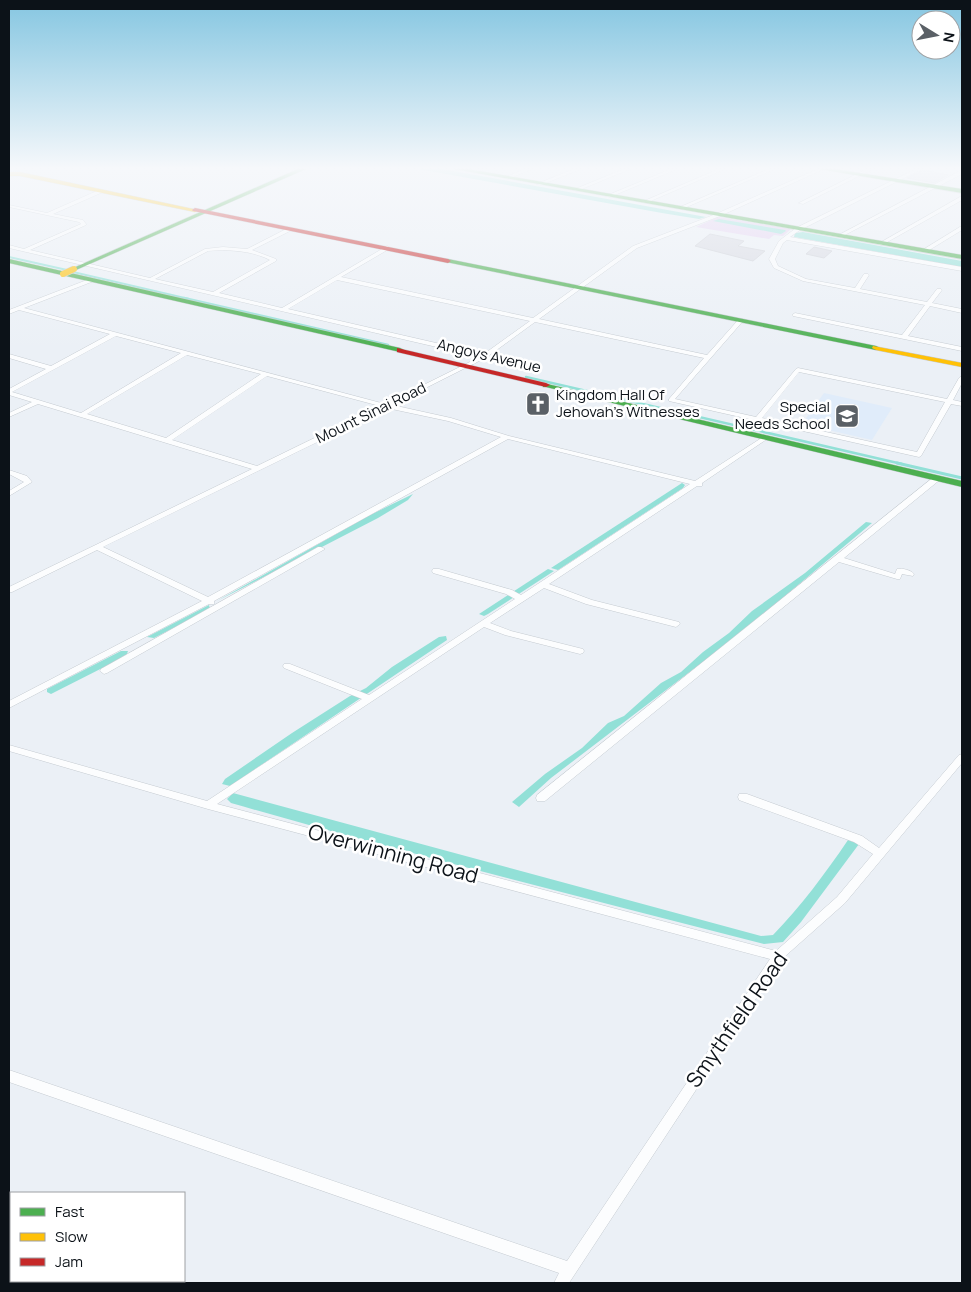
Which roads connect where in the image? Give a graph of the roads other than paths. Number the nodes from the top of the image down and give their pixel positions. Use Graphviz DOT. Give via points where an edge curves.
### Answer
graph roads {
  1 [pos="72,229"];
  2 [pos="165,229"];
  3 [pos="290,229"];
  4 [pos="291,229"];
  5 [pos="681,229"];
  6 [pos="798,229"];
  7 [pos="800,229"];
  8 [pos="852,229"];
  9 [pos="906,229"];
  10 [pos="960,229"];
  11 [pos="839,236"];
  12 [pos="786,238"];
  13 [pos="880,244"];
  14 [pos="9,248"];
  15 [pos="387,248"];
  16 [pos="24,251"];
  17 [pos="924,251"];
  18 [pos="245,252"];
  19 [pos="962,258"];
  20 [pos="9,261"];
  21 [pos="962,269"];
  22 [pos="71,270"];
  23 [pos="866,275"];
  24 [pos="336,278"];
  25 [pos="92,280"];
  26 [pos="148,280"];
  27 [pos="580,288"];
  28 [pos="857,290"];
  29 [pos="939,290"];
  30 [pos="214,294"];
  31 [pos="928,305"];
  32 [pos="18,308"];
  33 [pos="282,310"];
  34 [pos="962,311"];
  35 [pos="9,312"];
  36 [pos="795,315"];
  37 [pos="534,320"];
  38 [pos="742,320"];
  39 [pos="115,334"];
  40 [pos="904,337"];
  41 [pos="962,348"];
  42 [pos="186,353"];
  43 [pos="9,356"];
  44 [pos="485,356"];
  45 [pos="707,357"];
  46 [pos="472,364"];
  47 [pos="962,365"];
  48 [pos="51,368"];
  49 [pos="266,374"];
  50 [pos="962,378"];
  51 [pos="9,392"];
  52 [pos="949,401"];
  53 [pos="37,402"];
  54 [pos="962,404"];
  55 [pos="388,406"];
  56 [pos="9,415"];
  57 [pos="81,415"];
  58 [pos="758,419"];
  59 [pos="507,437"];
  60 [pos="765,438"];
  61 [pos="166,441"];
  62 [pos="257,468"];
  63 [pos="9,472"];
  64 [pos="938,478"];
  65 [pos="699,484"];
  66 [pos="962,484"];
  67 [pos="9,494"];
  68 [pos="97,547"];
  69 [pos="321,549"];
  70 [pos="838,559"];
  71 [pos="436,571"];
  72 [pos="910,574"];
  73 [pos="542,584"];
  74 [pos="9,590"];
  75 [pos="519,597"];
  76 [pos="208,601"];
  77 [pos="218,606"];
  78 [pos="482,623"];
  79 [pos="676,624"];
  80 [pos="580,651"];
  81 [pos="287,666"];
  82 [pos="104,671"];
  83 [pos="369,698"];
  84 [pos="9,705"];
  85 [pos="9,748"];
  86 [pos="962,757"];
  87 [pos="743,797"];
  88 [pos="541,798"];
  89 [pos="208,805"];
  90 [pos="881,854"];
  91 [pos="778,956"];
  92 [pos="9,1076"];
  93 [pos="570,1269"];
  94 [pos="561,1283"];
  1 -- 16 [label="street"];
  2 -- 22 [label="street"];
  3 -- 18 [label="street"];
  4 -- 15 [label="street"];
  5 -- 27 [label="street, Mount Sinai Road" via="635,247"];
  6 -- 12 [label="street"];
  7 -- 11 [label="street"];
  8 -- 11 [label="street"];
  9 -- 13 [label="street"];
  10 -- 17 [label="street"];
  11 -- 13 [label="street"];
  12 -- 21 [label="street"];
  12 -- 28 [label="street" via="772,259 776,267 805,280"];
  13 -- 17 [label="street"];
  14 -- 16 [label="street"];
  15 -- 24 [label="street"];
  15 -- 27 [label="street"];
  16 -- 22 [label="street"];
  17 -- 19 [label="street"];
  18 -- 26 [label="street" via="207,250"];
  18 -- 30 [label="street" via="274,260"];
  20 -- 22 [label="street, Angoys Avenue"];
  22 -- 25 [label="street, Angoys Avenue"];
  22 -- 26 [label="street"];
  23 -- 28 [label="street"];
  24 -- 33 [label="street"];
  24 -- 37 [label="street"];
  25 -- 32 [label="street"];
  25 -- 46 [label="street, Angoys Avenue"];
  26 -- 30 [label="street"];
  27 -- 37 [label="street, Mount Sinai Road"];
  27 -- 38 [label="street"];
  28 -- 31 [label="street"];
  29 -- 31 [label="street"];
  30 -- 33 [label="street"];
  31 -- 34 [label="street"];
  31 -- 40 [label="street"];
  32 -- 35 [label="street"];
  32 -- 39 [label="street"];
  33 -- 44 [label="street"];
  36 -- 40 [label="street"];
  37 -- 44 [label="street, Mount Sinai Road"];
  37 -- 45 [label="street"];
  38 -- 45 [label="street"];
  38 -- 47 [label="street"];
  39 -- 42 [label="street"];
  39 -- 48 [label="street"];
  40 -- 41 [label="street"];
  42 -- 49 [label="street"];
  42 -- 57 [label="street"];
  43 -- 48 [label="street"];
  44 -- 46 [label="street, Mount Sinai Road"];
  45 -- 58 [label="street" via="670,400"];
  46 -- 55 [label="street, Mount Sinai Road"];
  46 -- 60 [label="street, Angoys Avenue"];
  48 -- 51 [label="street"];
  49 -- 55 [label="street"];
  49 -- 61 [label="street"];
  50 -- 52 [label="street"];
  51 -- 53 [label="street"];
  52 -- 54 [label="street"];
  52 -- 58 [label="street" via="798,370"];
  52 -- 58 [label="street" via="919,455"];
  53 -- 56 [label="street"];
  53 -- 57 [label="street"];
  55 -- 59 [label="street" via="449,419"];
  55 -- 62 [label="street, Mount Sinai Road"];
  57 -- 61 [label="street"];
  59 -- 65 [label="street"];
  59 -- 76 [label="street"];
  60 -- 64 [label="street, Angoys Avenue"];
  60 -- 65 [label="street"];
  61 -- 62 [label="street"];
  62 -- 68 [label="street, Mount Sinai Road"];
  63 -- 67 [label="street" via="28,482"];
  64 -- 66 [label="street, Angoys Avenue"];
  64 -- 70 [label="street"];
  65 -- 73 [label="street"];
  68 -- 74 [label="street, Mount Sinai Road"];
  68 -- 76 [label="street"];
  69 -- 77 [label="street"];
  70 -- 72 [label="street" via="897,577 900,571"];
  70 -- 88 [label="street"];
  71 -- 75 [label="street"];
  73 -- 75 [label="street"];
  73 -- 79 [label="street" via="588,602"];
  75 -- 78 [label="street"];
  76 -- 77 [label="street"];
  76 -- 84 [label="street"];
  77 -- 82 [label="street"];
  78 -- 80 [label="street"];
  78 -- 83 [label="street"];
  81 -- 83 [label="street"];
  83 -- 89 [label="street"];
  85 -- 89 [label="street, Overwinning Road"];
  86 -- 90 [label="street, Smythfield Road"];
  87 -- 90 [label="street" via="858,840"];
  89 -- 91 [label="street, Overwinning Road"];
  90 -- 91 [label="street, Smythfield Road" via="841,900"];
  91 -- 93 [label="street, Smythfield Road"];
  92 -- 93 [label="street"];
  93 -- 94 [label="street, Smythfield Road"];
}
